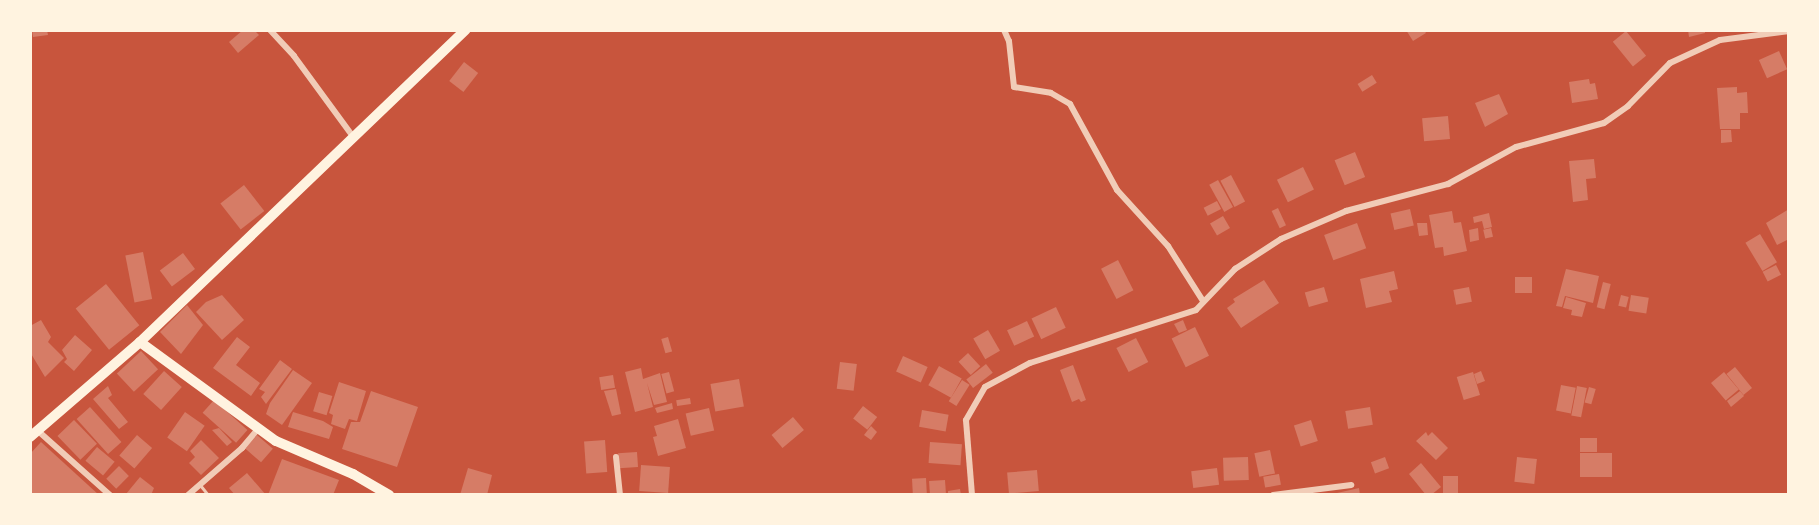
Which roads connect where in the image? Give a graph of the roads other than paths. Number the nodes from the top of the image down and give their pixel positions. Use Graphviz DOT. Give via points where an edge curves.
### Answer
graph roads {
  1 [pos="270,30"];
  2 [pos="465,30"];
  3 [pos="1004,30"];
  4 [pos="1789,31"];
  5 [pos="354,139"];
  6 [pos="1203,301"];
  7 [pos="140,342"];
  8 [pos="259,428"];
  9 [pos="33,434"];
  10 [pos="616,457"];
  11 [pos="200,485"];
  12 [pos="1352,485"];
  13 [pos="110,495"];
  14 [pos="188,495"];
  15 [pos="208,495"];
  16 [pos="389,495"];
  17 [pos="620,495"];
  18 [pos="972,495"];
  19 [pos="1273,495"];
  1 -- 5 [label="street" via="294,56"];
  2 -- 5 [label="main road"];
  3 -- 6 [label="street" via="1009,41 1014,87 1051,93 1070,104 1117,190 1168,246"];
  4 -- 6 [label="street" via="1720,40 1670,63 1628,106 1604,123 1516,147 1448,184 1346,211 1281,239 1235,269"];
  5 -- 7 [label="main road"];
  6 -- 18 [label="street" via="1196,310 1030,363 986,387 966,420"];
  7 -- 8 [label="main road"];
  7 -- 9 [label="main road"];
  8 -- 11 [label="street"];
  8 -- 16 [label="main road" via="289,448 353,474"];
  9 -- 13 [label="street"];
  10 -- 17 [label="street"];
  11 -- 14 [label="street"];
  11 -- 15 [label="lane"];
  12 -- 19 [label="street"];
}
